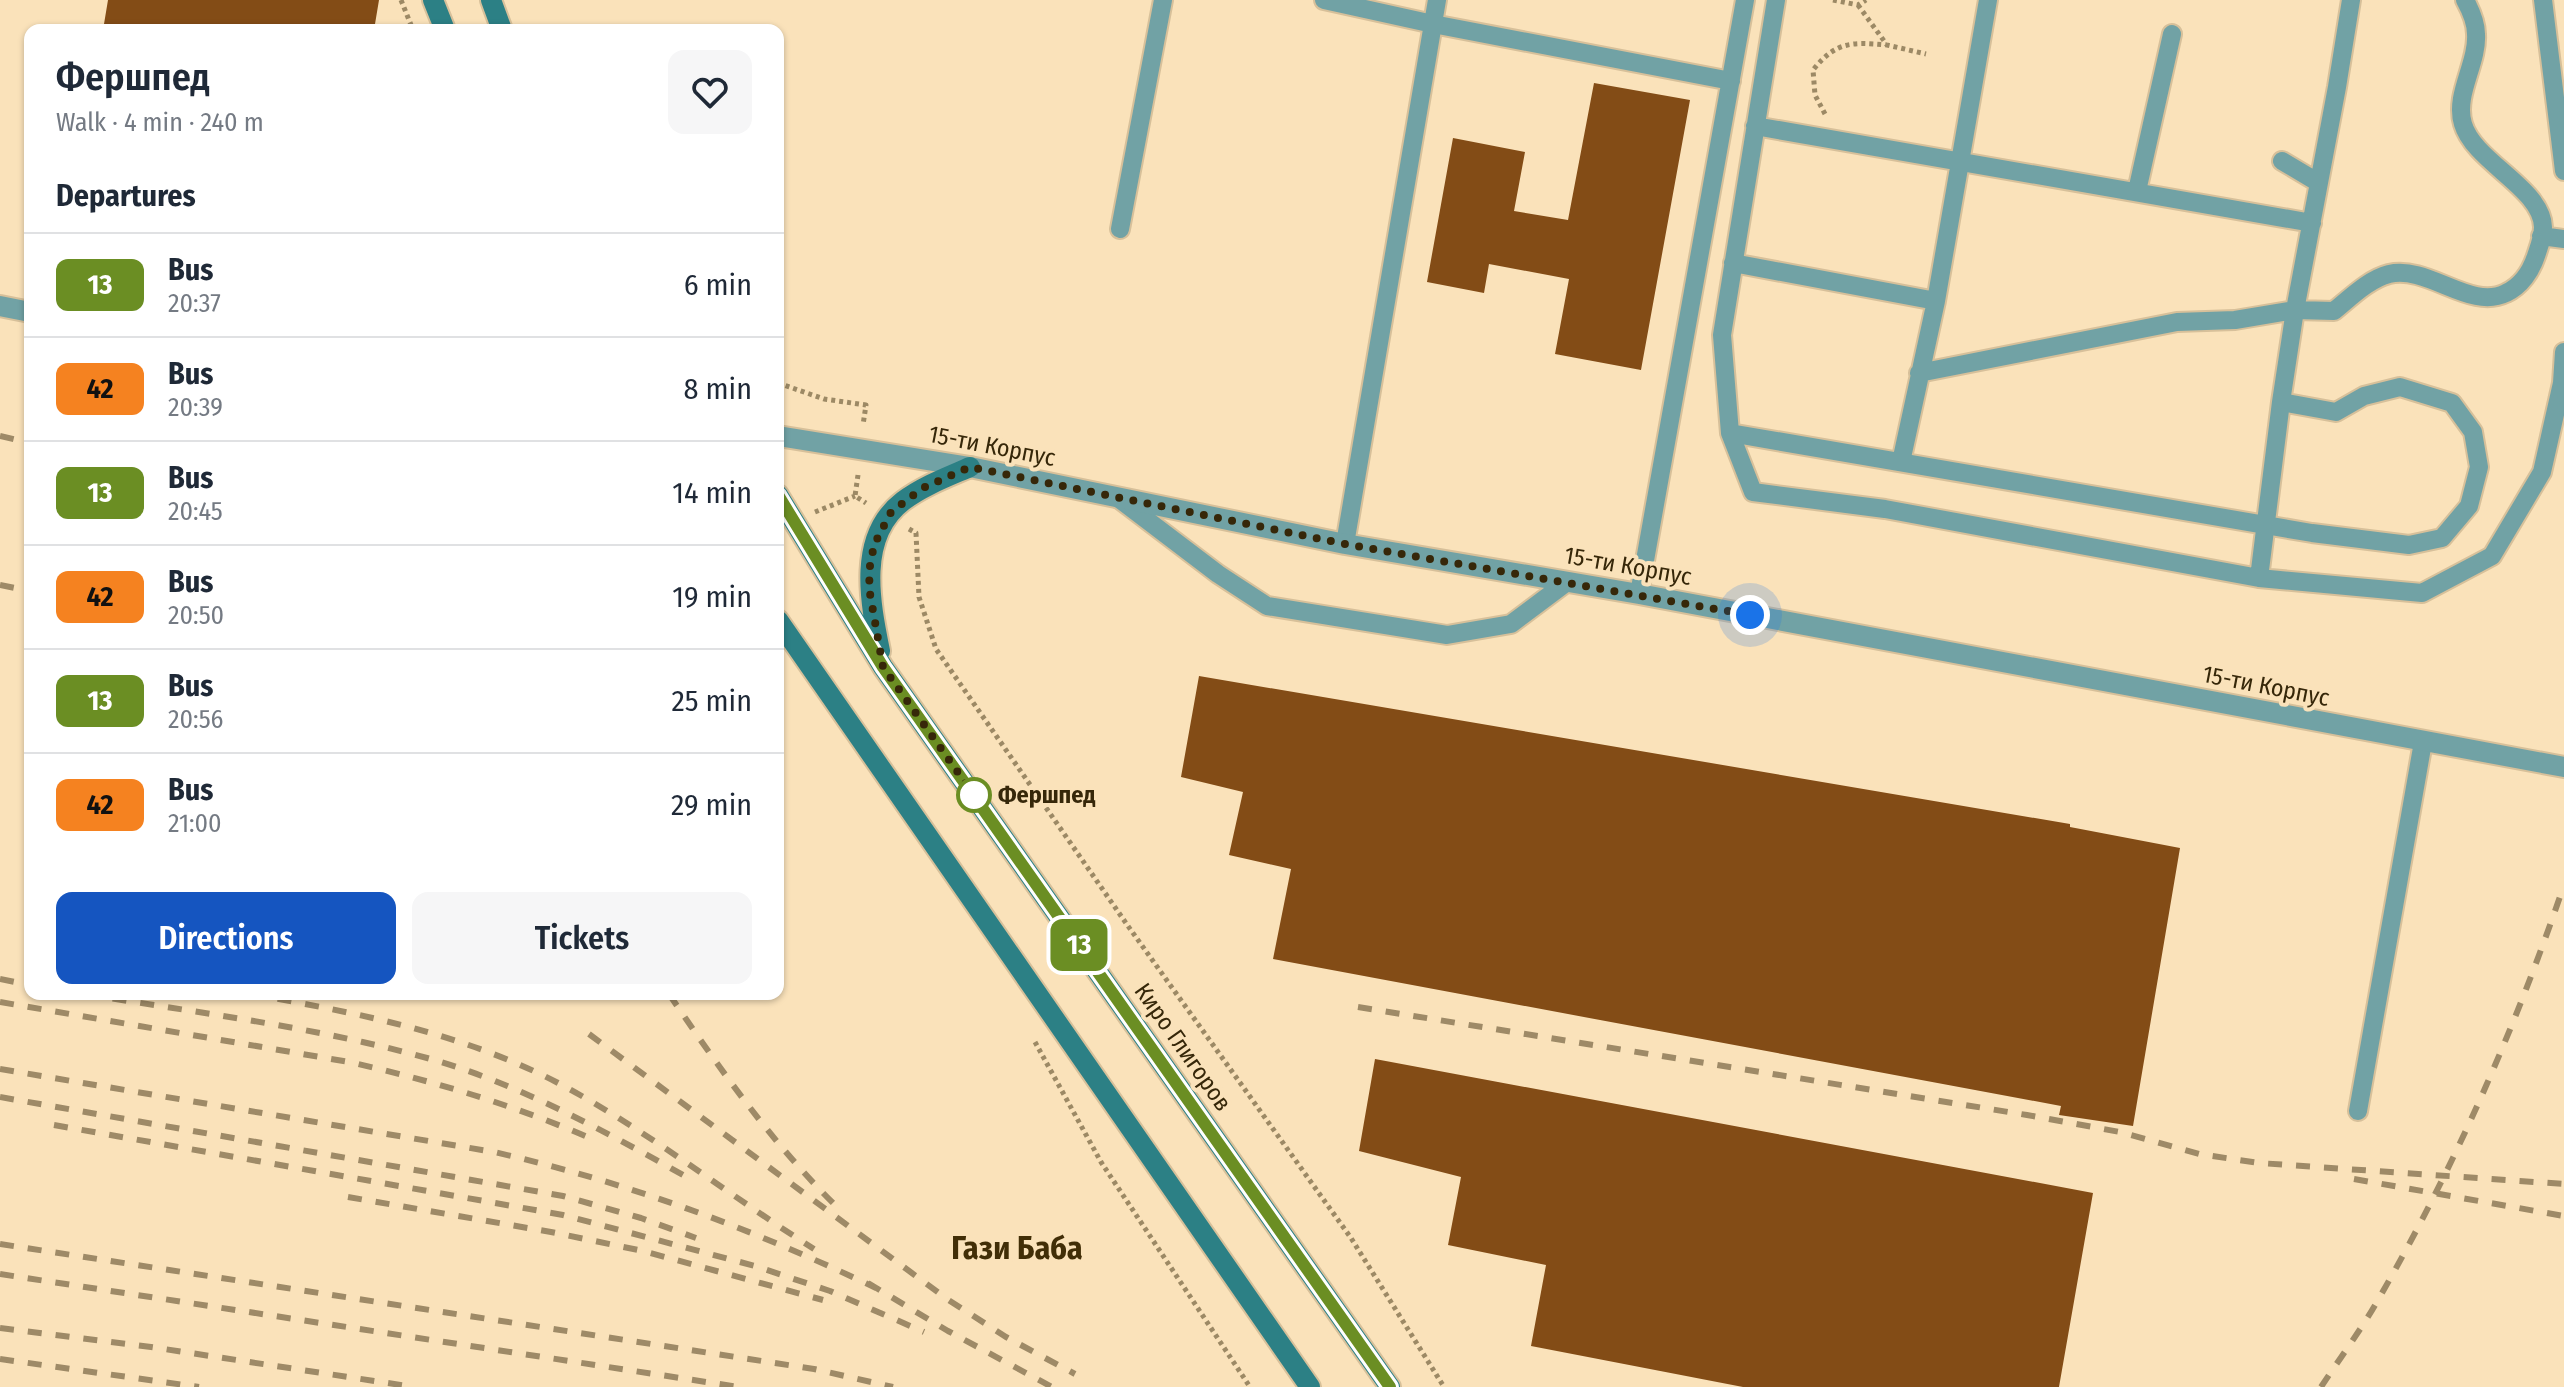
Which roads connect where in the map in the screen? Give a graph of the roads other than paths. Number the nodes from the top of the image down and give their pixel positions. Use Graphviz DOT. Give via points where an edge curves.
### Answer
graph roads {
  1 [pos="433,0"];
  2 [pos="491,0"];
  3 [pos="1163,0"];
  4 [pos="1324,0"];
  5 [pos="1437,0"];
  6 [pos="1745,0"];
  7 [pos="1776,0"];
  8 [pos="1988,0"];
  9 [pos="2351,0"];
  10 [pos="2465,0"];
  11 [pos="2543,0"];
  12 [pos="443,24"];
  13 [pos="500,24"];
  14 [pos="1433,24"];
  15 [pos="2172,34"];
  16 [pos="1731,81"];
  17 [pos="1755,126"];
  18 [pos="1961,160"];
  19 [pos="2282,161"];
  20 [pos="2564,171"];
  21 [pos="2319,183"];
  22 [pos="2137,191"];
  23 [pos="2312,223"];
  24 [pos="1120,229"];
  25 [pos="2541,236"];
  26 [pos="2564,239"];
  27 [pos="1733,263"];
  28 [pos="1936,301"];
  29 [pos="0,306"];
  30 [pos="2295,310"];
  31 [pos="24,311"];
  32 [pos="2564,352"];
  33 [pos="1919,373"];
  34 [pos="2281,402"];
  35 [pos="1730,433"];
  36 [pos="784,437"];
  37 [pos="1901,462"];
  38 [pos="970,467"];
  39 [pos="1118,498"];
  40 [pos="784,505"];
  41 [pos="2266,525"];
  42 [pos="1345,544"];
  43 [pos="2259,578"];
  44 [pos="1567,582"];
  45 [pos="1639,594"];
  46 [pos="784,629"];
  47 [pos="883,667"];
  48 [pos="2423,742"];
  49 [pos="2564,767"];
  50 [pos="2358,1111"];
  51 [pos="1310,1387"];
  52 [pos="1390,1387"];
  1 -- 12 [label="street"];
  2 -- 13 [label="street"];
  3 -- 24 [label="lane"];
  4 -- 14 [label="lane"];
  5 -- 14 [label="lane"];
  6 -- 16 [label="lane"];
  7 -- 17 [label="lane"];
  8 -- 18 [label="lane"];
  9 -- 21 [label="lane"];
  10 -- 25 [label="lane" via="2477,37 2461,120 2470,141 2527,195 2540,214"];
  11 -- 20 [label="lane"];
  14 -- 16 [label="lane"];
  14 -- 42 [label="lane"];
  15 -- 22 [label="lane"];
  16 -- 45 [label="lane"];
  17 -- 18 [label="lane"];
  17 -- 27 [label="lane"];
  18 -- 22 [label="lane"];
  18 -- 28 [label="lane"];
  19 -- 21 [label="lane"];
  21 -- 23 [label="lane"];
  22 -- 23 [label="lane"];
  23 -- 30 [label="lane"];
  25 -- 26 [label="lane"];
  25 -- 30 [label="lane" via="2532,266 2506,294 2473,295 2433,278 2388,274 2334,311"];
  27 -- 28 [label="lane"];
  27 -- 35 [label="lane" via="1722,335"];
  28 -- 33 [label="lane"];
  29 -- 31 [label="street"];
  30 -- 33 [label="lane" via="2177,322"];
  30 -- 34 [label="lane"];
  32 -- 43 [label="lane" via="2542,472 2492,556 2422,593"];
  33 -- 37 [label="lane"];
  34 -- 41 [label="lane"];
  34 -- 41 [label="lane" via="2336,412 2364,396 2400,387 2452,403 2473,432 2479,467 2469,506 2442,538 2409,545"];
  35 -- 37 [label="lane"];
  35 -- 43 [label="lane" via="1753,492 1885,509"];
  36 -- 38 [label="street, 15-ти Корпус"];
  37 -- 41 [label="lane"];
  38 -- 39 [label="street, 15-ти Корпус"];
  38 -- 47 [label="street" via="903,501 874,545 873,613"];
  39 -- 42 [label="street, 15-ти Корпус"];
  39 -- 44 [label="lane" via="1267,606 1447,635 1511,624"];
  40 -- 47 [label="street, Киро Глигоров"];
  41 -- 43 [label="lane"];
  42 -- 44 [label="street, 15-ти Корпус"];
  44 -- 45 [label="street, 15-ти Корпус"];
  45 -- 48 [label="street, 15-ти Корпус"];
  46 -- 51 [label="street"];
  47 -- 52 [label="street, Киро Глигоров"];
  48 -- 49 [label="street, 15-ти Корпус"];
  48 -- 50 [label="lane"];
}
